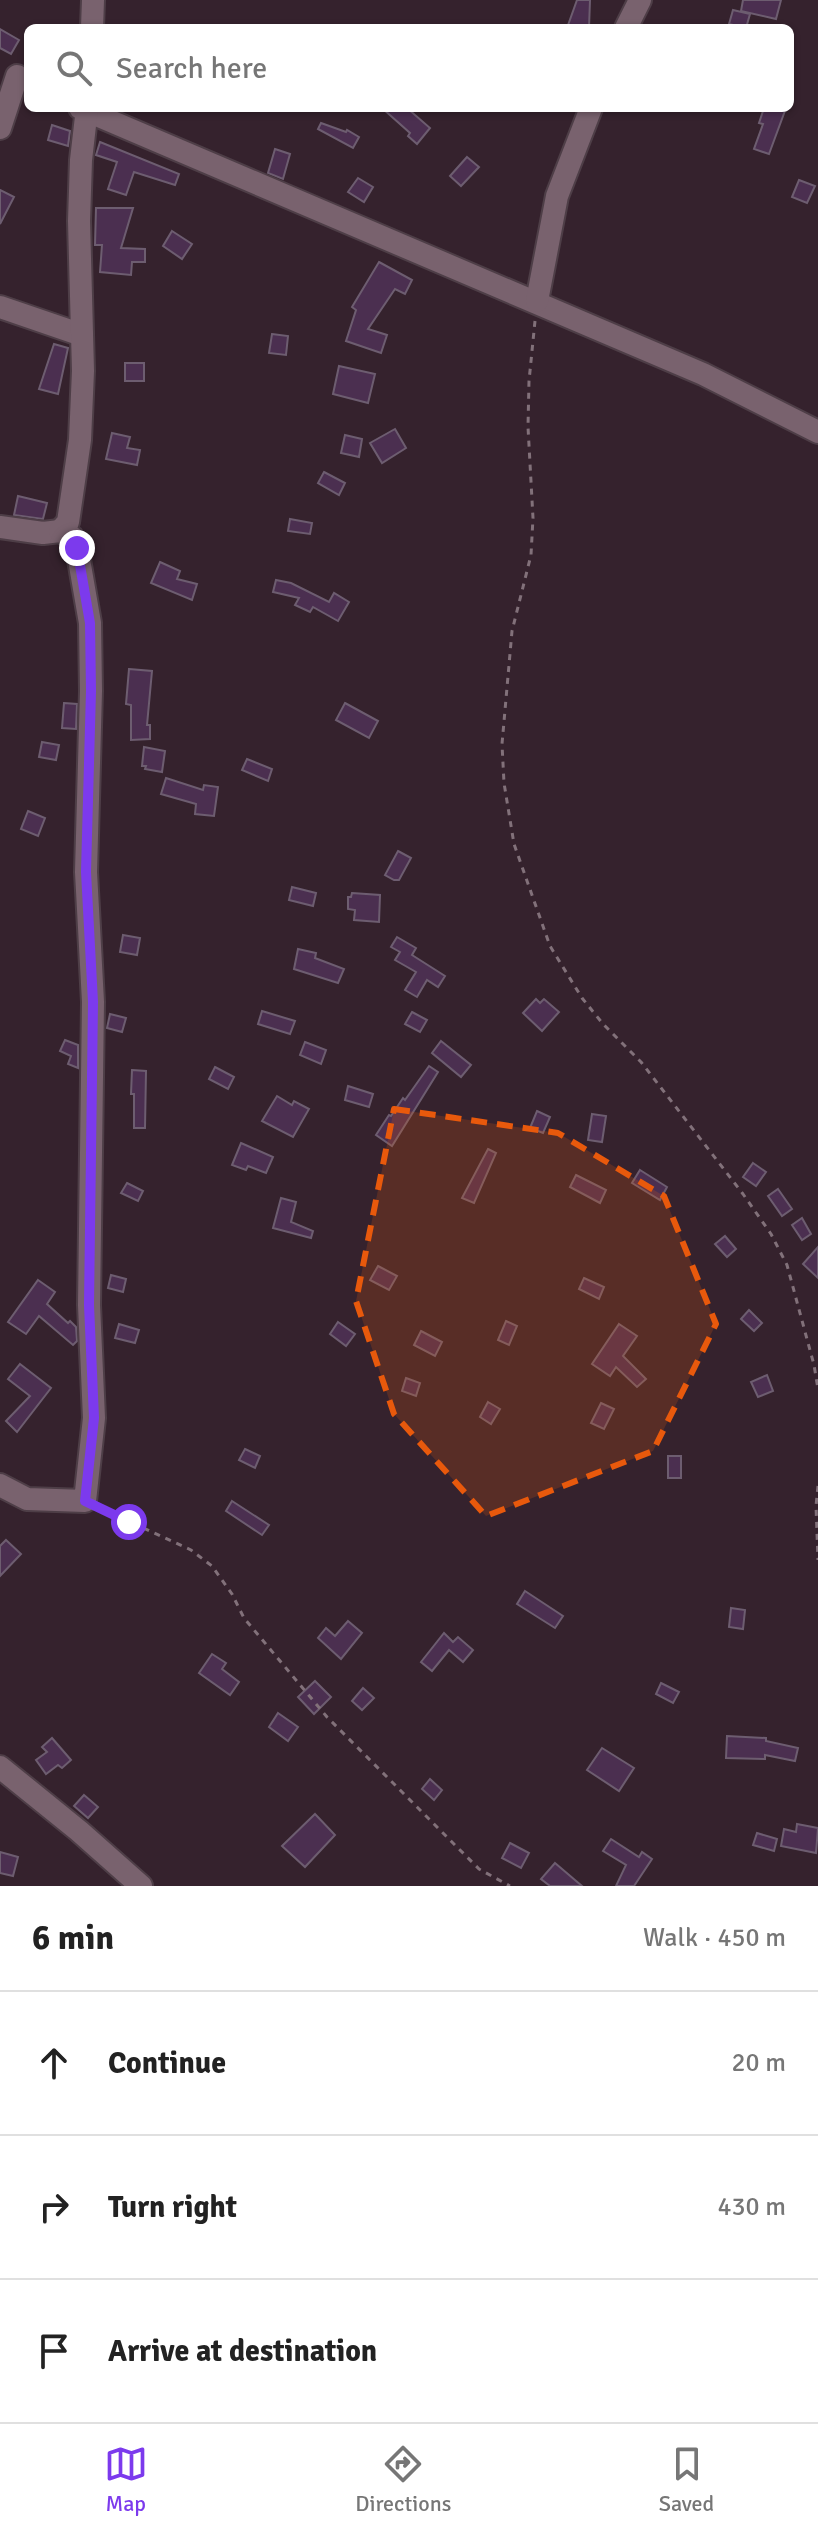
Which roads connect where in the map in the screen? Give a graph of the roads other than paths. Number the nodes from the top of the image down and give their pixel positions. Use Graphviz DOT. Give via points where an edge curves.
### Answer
graph roads {
  1 [pos="93,0"];
  2 [pos="640,0"];
  3 [pos="92,24"];
  4 [pos="628,24"];
  5 [pos="15,76"];
  6 [pos="85,112"];
  7 [pos="92,112"];
  8 [pos="589,112"];
  9 [pos="0,128"];
  10 [pos="537,301"];
  11 [pos="0,307"];
  12 [pos="82,335"];
  13 [pos="818,432"];
  14 [pos="0,527"];
  15 [pos="60,531"];
  16 [pos="0,1485"];
  17 [pos="0,1767"];
  18 [pos="141,1886"];
  1 -- 3 [label="street"];
  2 -- 4 [label="street"];
  5 -- 9 [label="street"];
  6 -- 12 [label="street" via="79,221"];
  7 -- 10 [label="street"];
  8 -- 10 [label="street" via="557,196"];
  10 -- 13 [label="street"];
  11 -- 12 [label="street"];
  12 -- 15 [label="street" via="80,440 68,522"];
  14 -- 15 [label="street"];
  15 -- 16 [label="street" via="72,537 77,548 90,623 86,872 93,1002 89,1305 94,1418 85,1501 27,1499"];
  17 -- 18 [label="street"];
}
